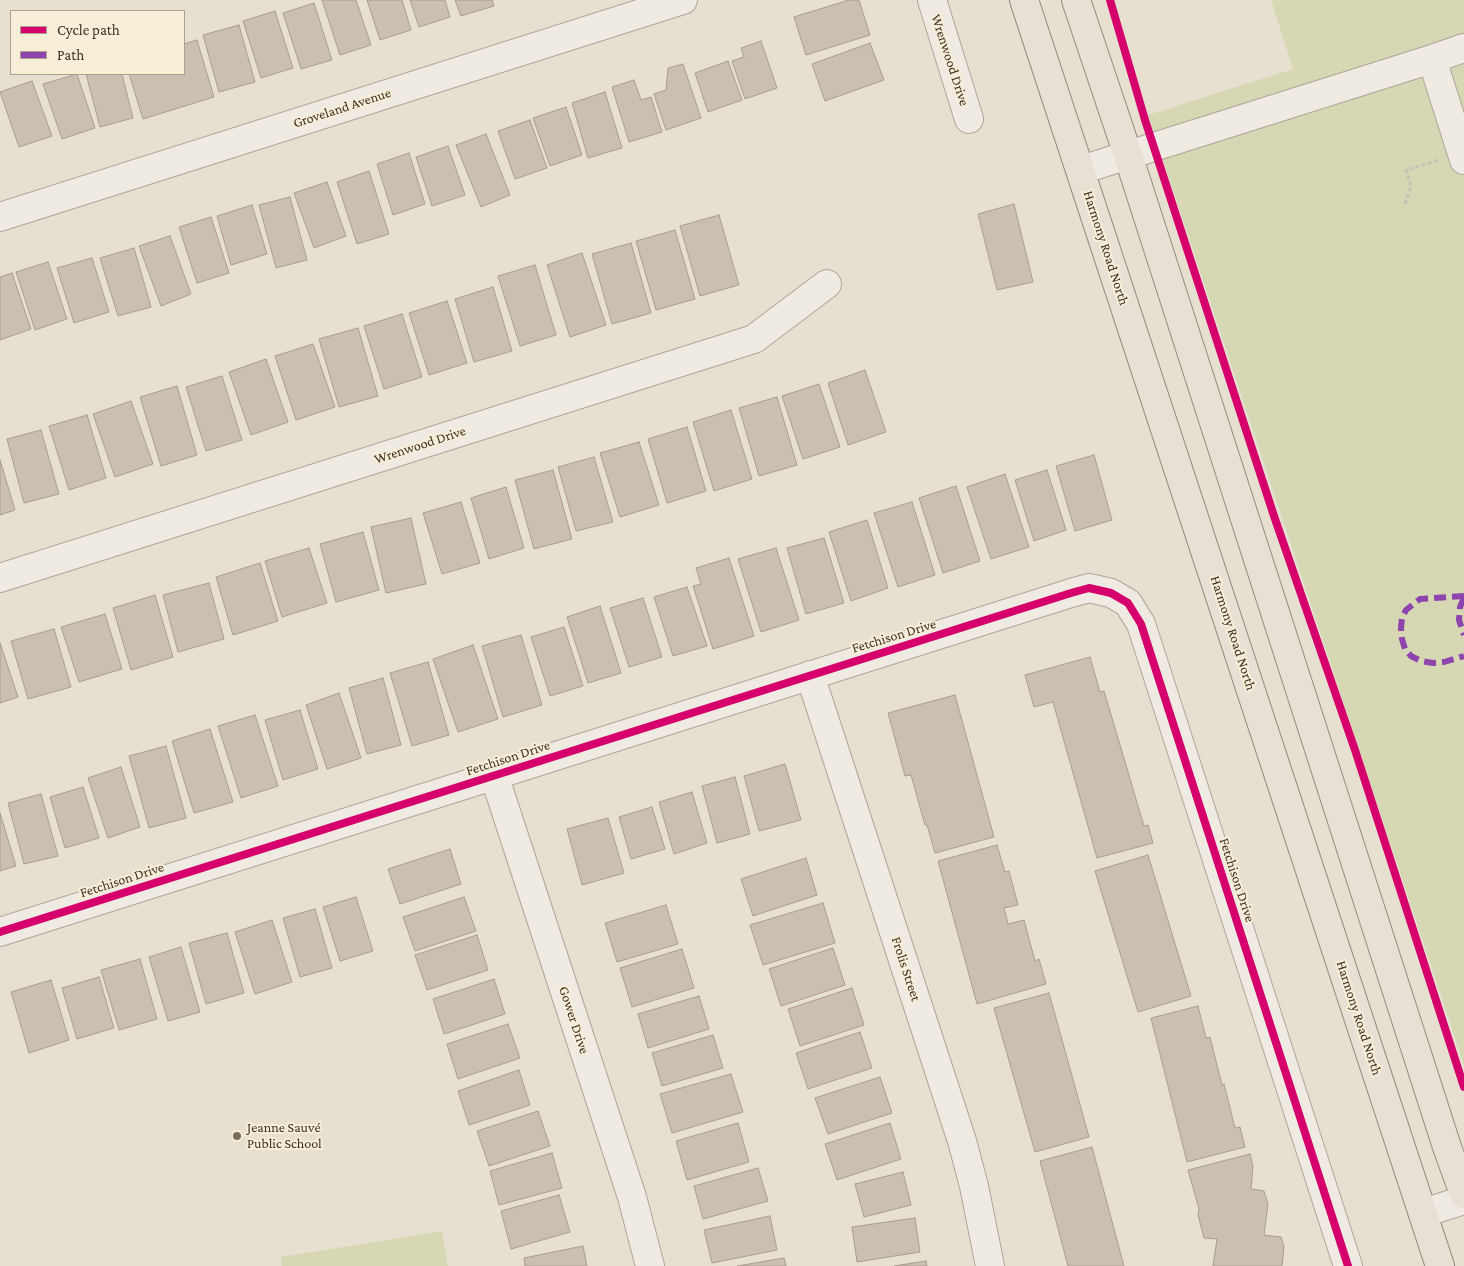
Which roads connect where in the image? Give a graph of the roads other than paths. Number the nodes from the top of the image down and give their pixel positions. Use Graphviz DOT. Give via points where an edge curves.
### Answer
graph roads {
  1 [pos="683,0"];
  2 [pos="932,0"];
  3 [pos="1024,0"];
  4 [pos="1076,0"];
  5 [pos="1464,48"];
  6 [pos="1432,59"];
  7 [pos="969,119"];
  8 [pos="1128,155"];
  9 [pos="1454,159"];
  10 [pos="1080,170"];
  11 [pos="0,217"];
  12 [pos="827,284"];
  13 [pos="0,578"];
  14 [pos="810,675"];
  15 [pos="494,775"];
  16 [pos="0,932"];
  17 [pos="1464,1194"];
  18 [pos="1464,1200"];
  19 [pos="1423,1213"];
  20 [pos="650,1266"];
  21 [pos="990,1266"];
  22 [pos="1348,1266"];
  23 [pos="1440,1266"];
  1 -- 11 [label="street, Groveland Avenue"];
  2 -- 7 [label="street, Wrenwood Drive"];
  3 -- 10 [label="main road, Harmony Road North"];
  4 -- 8 [label="main road"];
  5 -- 6 [label="street"];
  6 -- 8 [label="street"];
  6 -- 9 [label="street"];
  8 -- 10 [label="street"];
  8 -- 17 [label="main road"];
  10 -- 19 [label="main road, Harmony Road North"];
  12 -- 13 [label="street, Wrenwood Drive" via="754,339"];
  14 -- 15 [label="street, Fetchison Drive"];
  14 -- 21 [label="street, Frolis Street" via="962,1141"];
  14 -- 22 [label="street, Fetchison Drive" via="1089,588 1111,593 1128,603 1142,624"];
  15 -- 16 [label="street, Fetchison Drive"];
  15 -- 20 [label="street, Gower Drive" via="632,1197"];
  18 -- 19 [label="street"];
  19 -- 23 [label="main road, Harmony Road North"];
}
